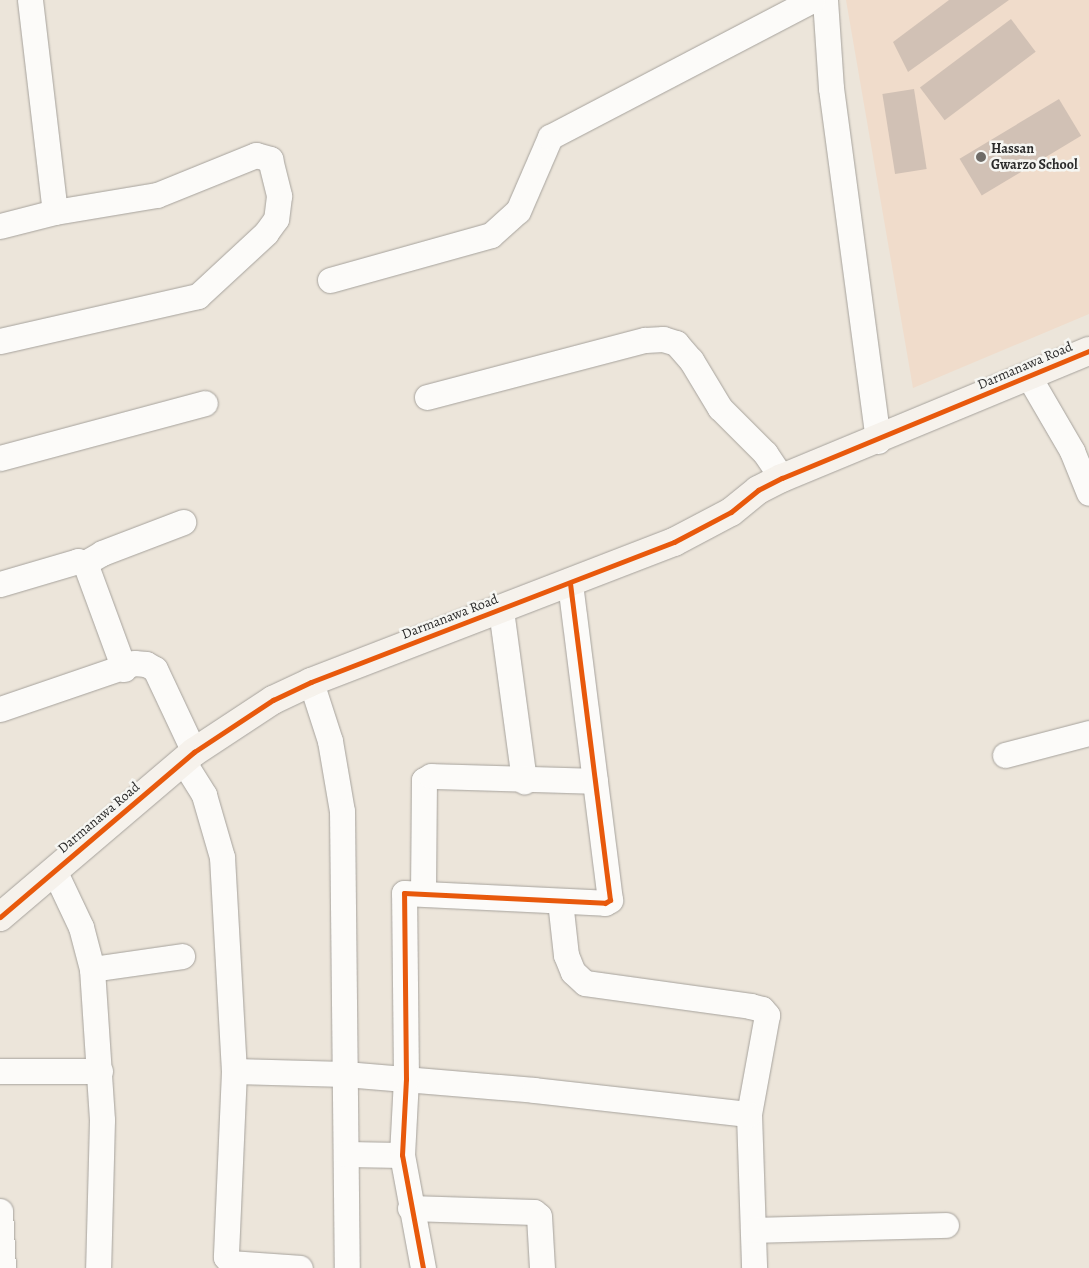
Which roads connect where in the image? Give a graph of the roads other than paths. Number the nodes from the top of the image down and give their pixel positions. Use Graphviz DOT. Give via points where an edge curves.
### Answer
graph roads {
  1 [pos="30,0"];
  2 [pos="812,0"];
  3 [pos="825,0"];
  4 [pos="55,212"];
  5 [pos="0,226"];
  6 [pos="330,280"];
  7 [pos="0,341"];
  8 [pos="1089,351"];
  9 [pos="1028,377"];
  10 [pos="427,397"];
  11 [pos="205,403"];
  12 [pos="878,441"];
  13 [pos="0,458"];
  14 [pos="782,478"];
  15 [pos="1089,493"];
  16 [pos="184,522"];
  17 [pos="85,563"];
  18 [pos="0,584"];
  19 [pos="570,584"];
  20 [pos="500,610"];
  21 [pos="124,669"];
  22 [pos="311,682"];
  23 [pos="0,709"];
  24 [pos="1089,733"];
  25 [pos="1005,755"];
  26 [pos="188,757"];
  27 [pos="595,780"];
  28 [pos="524,781"];
  29 [pos="54,870"];
  30 [pos="423,893"];
  31 [pos="560,901"];
  32 [pos="0,916"];
  33 [pos="182,956"];
  34 [pos="92,968"];
  35 [pos="234,1070"];
  36 [pos="0,1071"];
  37 [pos="100,1071"];
  38 [pos="345,1074"];
  39 [pos="406,1080"];
  40 [pos="749,1114"];
  41 [pos="346,1154"];
  42 [pos="402,1155"];
  43 [pos="410,1208"];
  44 [pos="0,1211"];
  45 [pos="946,1225"];
  46 [pos="753,1230"];
  47 [pos="3,1268"];
  48 [pos="98,1268"];
  49 [pos="300,1268"];
  50 [pos="348,1268"];
  51 [pos="423,1268"];
  52 [pos="542,1268"];
  53 [pos="754,1268"];
  1 -- 4 [label="street"];
  2 -- 6 [label="street" via="550,137 518,211 491,235"];
  3 -- 12 [label="street" via="831,88"];
  4 -- 5 [label="street"];
  4 -- 7 [label="street" via="157,195 256,156 270,159 279,196 276,219 266,234 198,296"];
  8 -- 9 [label="street, Darmanawa Road"];
  9 -- 12 [label="street, Darmanawa Road"];
  9 -- 15 [label="street" via="1072,451"];
  10 -- 14 [label="street" via="645,340 663,339 676,343 691,360 720,408 765,452"];
  11 -- 13 [label="street"];
  12 -- 14 [label="street, Darmanawa Road"];
  14 -- 19 [label="street, Darmanawa Road" via="758,490 731,512 674,542"];
  16 -- 17 [label="street" via="102,553"];
  17 -- 18 [label="street" via="78,561"];
  17 -- 21 [label="street"];
  19 -- 20 [label="street, Darmanawa Road"];
  19 -- 27 [label="street"];
  20 -- 22 [label="street, Darmanawa Road"];
  20 -- 28 [label="street"];
  21 -- 23 [label="street"];
  21 -- 26 [label="street" via="134,663 155,669"];
  22 -- 26 [label="street, Darmanawa Road" via="242,719"];
  22 -- 38 [label="street" via="330,741 340,789"];
  24 -- 25 [label="street"];
  26 -- 29 [label="street, Darmanawa Road"];
  26 -- 35 [label="street" via="204,795 222,857"];
  27 -- 28 [label="street"];
  27 -- 31 [label="street" via="610,900 605,903"];
  28 -- 30 [label="street" via="430,776 424,780"];
  29 -- 32 [label="street, Darmanawa Road"];
  29 -- 34 [label="street" via="81,927"];
  30 -- 31 [label="street"];
  30 -- 39 [label="street" via="403,894"];
  31 -- 40 [label="street" via="566,955 573,972 585,983 762,1009 767,1015"];
  33 -- 34 [label="street"];
  34 -- 37 [label="street"];
  35 -- 38 [label="street"];
  35 -- 49 [label="street" via="226,1257 231,1263"];
  36 -- 37 [label="street"];
  37 -- 48 [label="street"];
  38 -- 39 [label="street"];
  38 -- 41 [label="street"];
  39 -- 40 [label="street" via="534,1090"];
  39 -- 42 [label="street"];
  40 -- 46 [label="street"];
  41 -- 42 [label="street"];
  41 -- 50 [label="street"];
  42 -- 43 [label="street"];
  43 -- 51 [label="street"];
  43 -- 52 [label="street" via="534,1212 539,1216"];
  44 -- 47 [label="street"];
  45 -- 46 [label="street"];
  46 -- 53 [label="street"];
}
